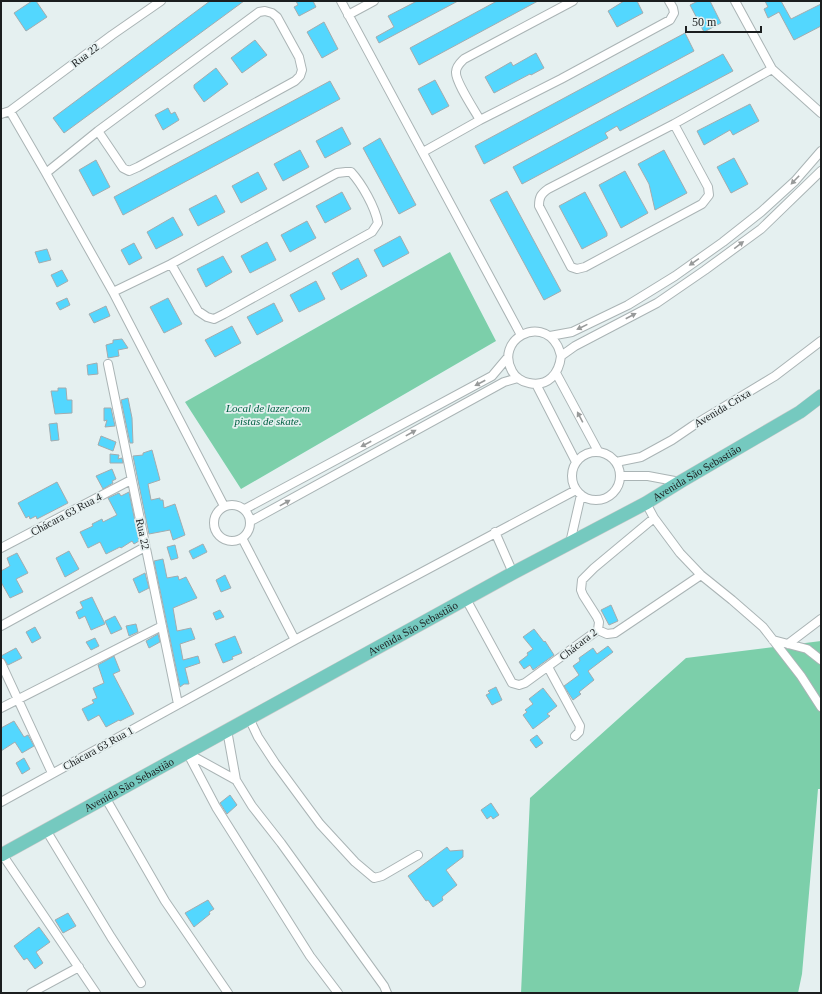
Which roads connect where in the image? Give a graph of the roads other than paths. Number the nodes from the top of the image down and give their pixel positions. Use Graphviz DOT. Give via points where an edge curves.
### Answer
graph roads {
  1 [pos="161,1"];
  2 [pos="341,1"];
  3 [pos="374,1"];
  4 [pos="573,1"];
  5 [pos="669,1"];
  6 [pos="735,1"];
  7 [pos="348,15"];
  8 [pos="772,69"];
  9 [pos="10,111"];
  10 [pos="1,114"];
  11 [pos="821,114"];
  12 [pos="480,120"];
  13 [pos="674,124"];
  14 [pos="98,131"];
  15 [pos="821,151"];
  16 [pos="423,152"];
  17 [pos="821,171"];
  18 [pos="46,173"];
  19 [pos="170,264"];
  20 [pos="113,292"];
  21 [pos="521,335"];
  22 [pos="550,336"];
  23 [pos="821,341"];
  24 [pos="561,356"];
  25 [pos="508,357"];
  26 [pos="108,364"];
  27 [pos="556,373"];
  28 [pos="518,378"];
  29 [pos="536,384"];
  30 [pos="821,396"];
  31 [pos="598,451"];
  32 [pos="576,462"];
  33 [pos="616,462"];
  34 [pos="620,476"];
  35 [pos="131,480"];
  36 [pos="680,482"];
  37 [pos="579,492"];
  38 [pos="646,503"];
  39 [pos="224,506"];
  40 [pos="245,509"];
  41 [pos="654,518"];
  42 [pos="251,521"];
  43 [pos="495,532"];
  44 [pos="242,538"];
  45 [pos="570,543"];
  46 [pos="145,547"];
  47 [pos="1,548"];
  48 [pos="513,573"];
  49 [pos="701,575"];
  50 [pos="466,599"];
  51 [pos="821,619"];
  52 [pos="1,626"];
  53 [pos="162,626"];
  54 [pos="598,630"];
  55 [pos="295,640"];
  56 [pos="773,640"];
  57 [pos="788,644"];
  58 [pos="821,660"];
  59 [pos="1,663"];
  60 [pos="548,668"];
  61 [pos="18,698"];
  62 [pos="178,704"];
  63 [pos="821,707"];
  64 [pos="1,708"];
  65 [pos="249,718"];
  66 [pos="227,730"];
  67 [pos="575,736"];
  68 [pos="187,752"];
  69 [pos="52,773"];
  70 [pos="236,780"];
  71 [pos="105,797"];
  72 [pos="1,802"];
  73 [pos="46,830"];
  74 [pos="1,854"];
  75 [pos="418,855"];
  76 [pos="79,967"];
  77 [pos="141,983"];
  78 [pos="31,993"];
  79 [pos="96,993"];
  80 [pos="228,993"];
  81 [pos="338,993"];
  82 [pos="387,993"];
  1 -- 9 [label="street, Rua 22"];
  2 -- 7 [label="street"];
  3 -- 7 [label="street"];
  4 -- 12 [label="street" via="460,63 455,73"];
  5 -- 12 [label="street" via="674,13 670,20"];
  6 -- 8 [label="street"];
  7 -- 16 [label="street"];
  8 -- 11 [label="street"];
  8 -- 13 [label="street"];
  9 -- 10 [label="street, Rua 22"];
  9 -- 18 [label="street"];
  12 -- 16 [label="street"];
  13 -- 13 [label="street" via="542,193 539,199 540,206 571,266 576,269 585,267 706,200 709,195 708,187"];
  14 -- 14 [label="street" via="260,12 272,13 277,17 299,57 302,70 295,81 138,167 129,170 123,168"];
  14 -- 18 [label="street"];
  15 -- 22 [label="street, one-way" via="795,181 761,212 674,276 628,305 572,332"];
  16 -- 21 [label="street"];
  24 -- 17 [label="street, one-way" via="657,303 705,270 761,229"];
  18 -- 20 [label="street"];
  19 -- 19 [label="street" via="337,173 351,172 358,179 378,223 372,232 214,319 198,311"];
  19 -- 20 [label="street"];
  20 -- 39 [label="street"];
  21 -- 22 [label="street" via="541,332"];
  21 -- 25 [label="street" via="512,344"];
  22 -- 24 [label="street" via="558,345"];
  23 -- 33 [label="street, Avenida Crixa" via="775,376 672,440 641,457"];
  24 -- 27 [label="street"];
  25 -- 28 [label="street" via="512,372"];
  25 -- 40 [label="street, one-way" via="492,376"];
  26 -- 35 [label="street, Rua 22"];
  27 -- 29 [label="street" via="547,381"];
  31 -- 27 [label="street, one-way"];
  28 -- 29 [label="street" via="526,383"];
  42 -- 28 [label="street, one-way" via="504,382"];
  29 -- 32 [label="street"];
  30 -- 36 [label="main road, Avenida São Sebastião" via="800,412"];
  31 -- 32 [label="street" via="586,454"];
  31 -- 33 [label="street"];
  32 -- 37 [label="street" via="572,471 572,481"];
  33 -- 34 [label="street"];
  34 -- 36 [label="street" via="648,476"];
  34 -- 37 [label="street" via="615,490 603,499 588,498"];
  35 -- 46 [label="street, Rua 22"];
  35 -- 47 [label="street, Chácara 63 Rua 4"];
  36 -- 38 [label="main road, Avenida São Sebastião"];
  37 -- 43 [label="street, Chácara 63 Rua 1"];
  37 -- 45 [label="street"];
  38 -- 41 [label="street"];
  38 -- 45 [label="main road, Avenida São Sebastião"];
  39 -- 40 [label="street" via="231,504"];
  39 -- 44 [label="street" via="217,513 214,523 216,532 233,542"];
  40 -- 42 [label="street"];
  41 -- 49 [label="street" via="680,553"];
  41 -- 54 [label="street, Chácara 2" via="582,580 581,590 597,617"];
  42 -- 44 [label="street" via="249,531"];
  43 -- 48 [label="street"];
  43 -- 55 [label="street, Chácara 63 Rua 1"];
  44 -- 55 [label="street"];
  45 -- 48 [label="main road, Avenida São Sebastião"];
  46 -- 52 [label="street"];
  46 -- 53 [label="street, Rua 22"];
  48 -- 50 [label="main road, Avenida São Sebastião"];
  49 -- 54 [label="street" via="625,628 607,634"];
  49 -- 56 [label="street" via="763,627"];
  50 -- 60 [label="street, Chácara 2" via="512,683 521,685"];
  50 -- 65 [label="main road, Avenida São Sebastião"];
  51 -- 57 [label="street"];
  53 -- 61 [label="street"];
  53 -- 62 [label="street, Rua 22"];
  54 -- 60 [label="street, Chácara 2"];
  55 -- 62 [label="street, Chácara 63 Rua 1"];
  56 -- 57 [label="street"];
  56 -- 63 [label="street"];
  57 -- 58 [label="street" via="807,649"];
  59 -- 61 [label="street, Chácara 63 Rua 1"];
  60 -- 67 [label="street" via="580,726"];
  61 -- 64 [label="street"];
  61 -- 69 [label="street, Chácara 63 Rua 1"];
  62 -- 69 [label="street, Chácara 63 Rua 1"];
  65 -- 66 [label="main road, Avenida São Sebastião"];
  65 -- 75 [label="street" via="275,763 320,824 355,862 374,878"];
  66 -- 68 [label="main road, Avenida São Sebastião"];
  66 -- 70 [label="street"];
  68 -- 70 [label="street"];
  68 -- 71 [label="main road, Avenida São Sebastião"];
  68 -- 81 [label="street" via="216,807 310,956"];
  69 -- 72 [label="street"];
  70 -- 82 [label="street"];
  71 -- 73 [label="main road, Avenida São Sebastião"];
  71 -- 80 [label="street" via="165,901"];
  73 -- 74 [label="main road, Avenida São Sebastião"];
  73 -- 77 [label="street"];
  74 -- 76 [label="street"];
  76 -- 78 [label="street"];
  76 -- 79 [label="street"];
}
